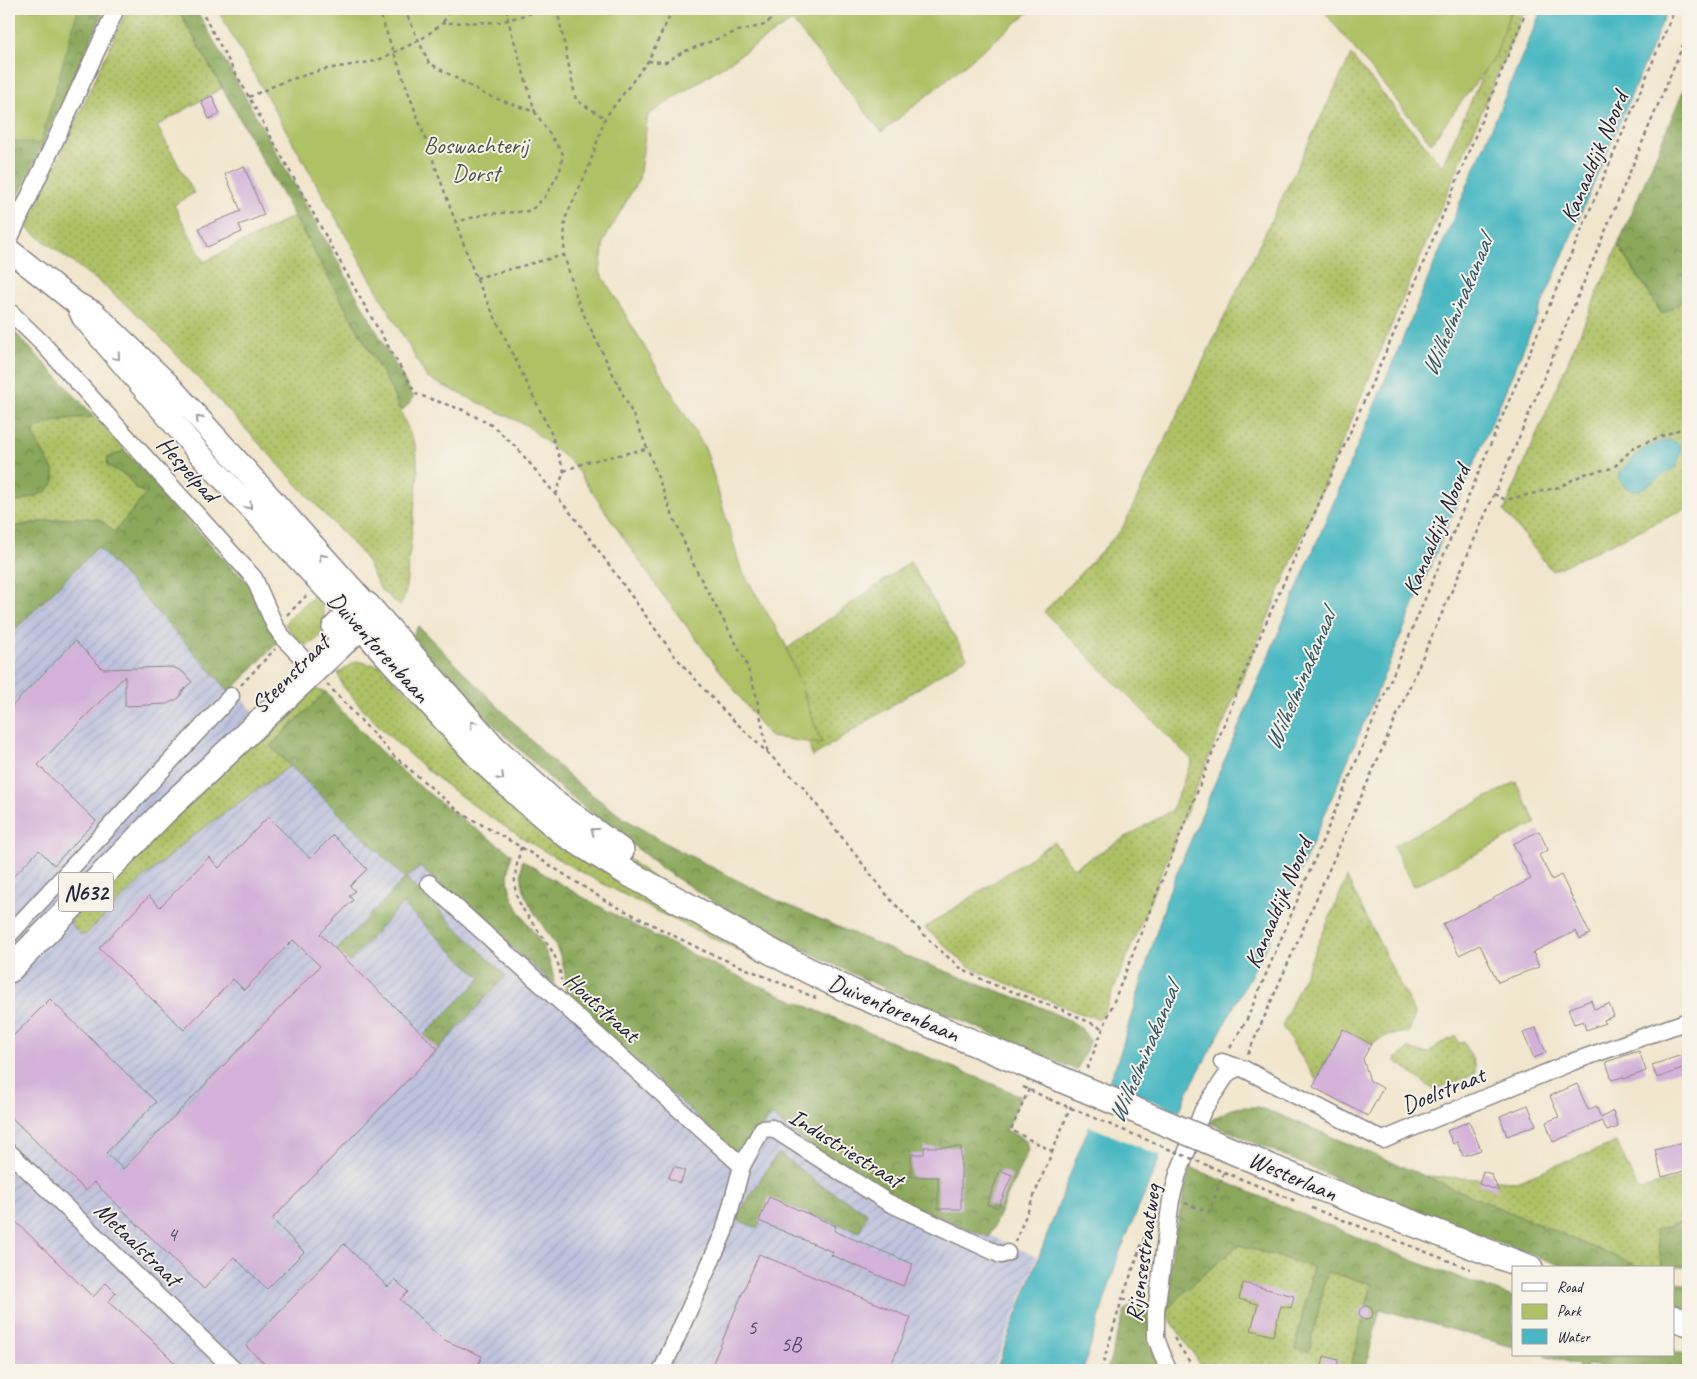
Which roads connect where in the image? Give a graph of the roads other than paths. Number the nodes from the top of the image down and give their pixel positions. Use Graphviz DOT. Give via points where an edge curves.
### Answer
graph roads {
  1 [pos="116,9"];
  2 [pos="9,240"];
  3 [pos="9,250"];
  4 [pos="9,311"];
  5 [pos="359,615"];
  6 [pos="309,665"];
  7 [pos="231,696"];
  8 [pos="429,883"];
  9 [pos="23,919"];
  10 [pos="9,934"];
  11 [pos="42,937"];
  12 [pos="9,970"];
  13 [pos="1688,1021"];
  14 [pos="1229,1065"];
  15 [pos="1054,1088"];
  16 [pos="9,1152"];
  17 [pos="742,1166"];
  18 [pos="1007,1253"];
  19 [pos="1525,1266"];
  20 [pos="1674,1318"];
  21 [pos="1688,1323"];
  22 [pos="234,1370"];
  23 [pos="662,1370"];
  24 [pos="1168,1370"];
  1 -- 2 [label="street"];
  3 -- 5 [label="main road, Duiventorenbaan" via="77,304 93,312 168,384"];
  4 -- 6 [label="street, Hespelpad" via="43,344 254,578 275,626"];
  5 -- 6 [label="main road, Steenstraat / N632"];
  5 -- 15 [label="main road, Duiventorenbaan" via="550,799 622,852 724,917 734,929 785,959"];
  6 -- 11 [label="main road, Steenstraat / N632"];
  7 -- 9 [label="street, Steenstraat"];
  8 -- 17 [label="street, Houtstraat"];
  9 -- 10 [label="street, Steenstraat"];
  9 -- 11 [label="street"];
  11 -- 12 [label="main road, Steenstraat / N632"];
  13 -- 14 [label="street, Doelstraat" via="1572,1062 1383,1140 1244,1069"];
  14 -- 24 [label="street, Rijensestraatweg" via="1228,1073 1203,1110 1171,1200 1156,1311 1156,1338"];
  15 -- 19 [label="main road, Westerlaan, bridge" via="1213,1155 1318,1188"];
  16 -- 22 [label="street, Metaalstraat"];
  17 -- 18 [label="street, Industriestraat" via="762,1129 772,1128 887,1202 1001,1255"];
  17 -- 23 [label="street, Industriestraat" via="724,1232"];
  20 -- 21 [label="main road"];
}
